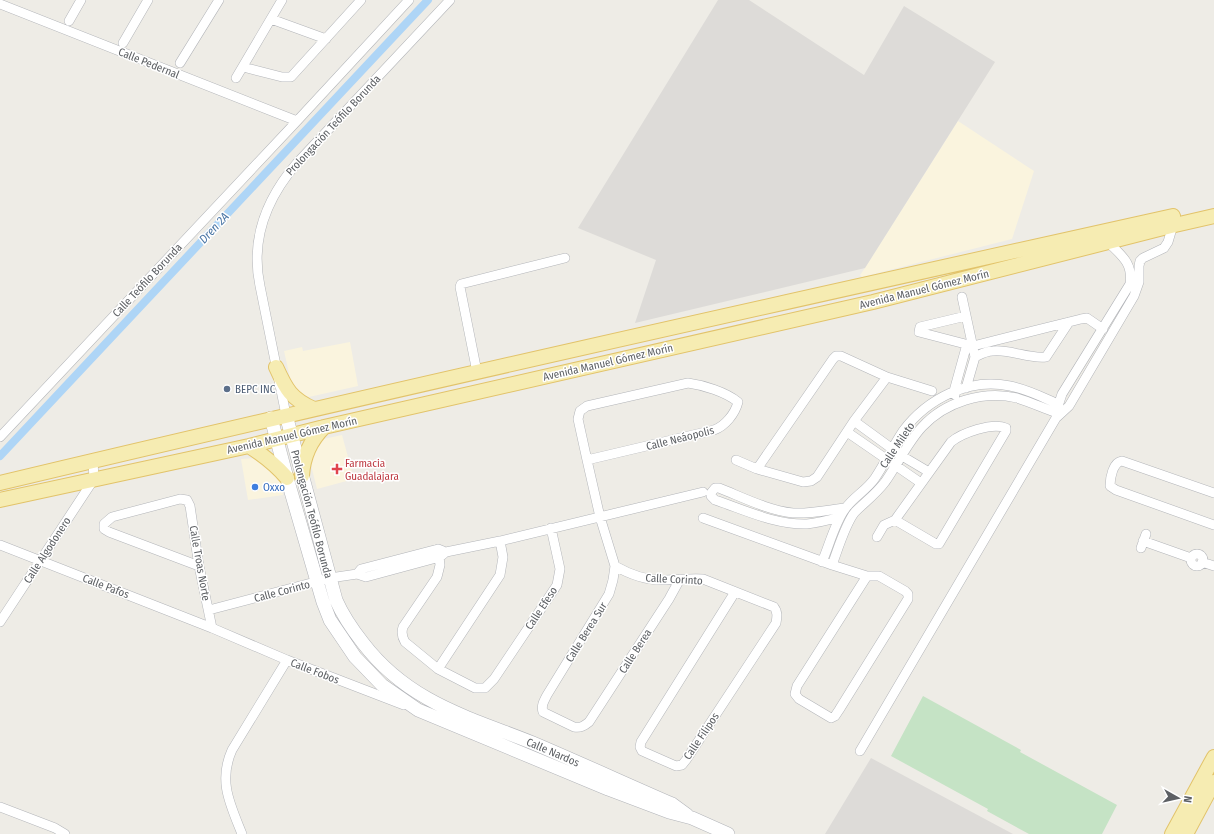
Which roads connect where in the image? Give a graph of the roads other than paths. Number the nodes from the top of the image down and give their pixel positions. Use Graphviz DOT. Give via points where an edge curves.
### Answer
graph roads {
  1 [pos="81,0"];
  2 [pos="148,0"];
  3 [pos="219,0"];
  4 [pos="282,0"];
  5 [pos="361,0"];
  6 [pos="409,0"];
  7 [pos="450,0"];
  8 [pos="0,4"];
  9 [pos="271,19"];
  10 [pos="69,21"];
  11 [pos="326,39"];
  12 [pos="123,43"];
  13 [pos="180,63"];
  14 [pos="243,67"];
  15 [pos="236,78"];
  16 [pos="297,121"];
  17 [pos="1214,207"];
  18 [pos="1214,216"];
  19 [pos="1173,225"];
  20 [pos="1107,236"];
  21 [pos="565,258"];
  22 [pos="962,297"];
  23 [pos="966,316"];
  24 [pos="1069,322"];
  25 [pos="1103,329"];
  26 [pos="970,345"];
  27 [pos="975,356"];
  28 [pos="276,367"];
  29 [pos="477,372"];
  30 [pos="887,377"];
  31 [pos="966,388"];
  32 [pos="932,391"];
  33 [pos="954,391"];
  34 [pos="957,402"];
  35 [pos="314,409"];
  36 [pos="1057,412"];
  37 [pos="286,415"];
  38 [pos="271,418"];
  39 [pos="854,421"];
  40 [pos="324,427"];
  41 [pos="847,432"];
  42 [pos="291,435"];
  43 [pos="0,437"];
  44 [pos="276,439"];
  45 [pos="248,446"];
  46 [pos="892,449"];
  47 [pos="902,456"];
  48 [pos="886,459"];
  49 [pos="587,460"];
  50 [pos="736,460"];
  51 [pos="93,461"];
  52 [pos="896,466"];
  53 [pos="757,469"];
  54 [pos="929,472"];
  55 [pos="303,477"];
  56 [pos="94,479"];
  57 [pos="288,481"];
  58 [pos="0,483"];
  59 [pos="921,483"];
  60 [pos="703,492"];
  61 [pos="1214,493"];
  62 [pos="0,500"];
  63 [pos="845,508"];
  64 [pos="600,517"];
  65 [pos="840,517"];
  66 [pos="703,518"];
  67 [pos="895,520"];
  68 [pos="1214,525"];
  69 [pos="551,528"];
  70 [pos="877,537"];
  71 [pos="500,541"];
  72 [pos="1143,541"];
  73 [pos="0,545"];
  74 [pos="441,553"];
  75 [pos="40,560"];
  76 [pos="822,562"];
  77 [pos="832,565"];
  78 [pos="199,566"];
  79 [pos="615,566"];
  80 [pos="1214,566"];
  81 [pos="867,576"];
  82 [pos="330,578"];
  83 [pos="680,579"];
  84 [pos="317,582"];
  85 [pos="735,592"];
  86 [pos="209,610"];
  87 [pos="777,614"];
  88 [pos="0,622"];
  89 [pos="212,628"];
  90 [pos="287,660"];
  91 [pos="438,669"];
  92 [pos="412,690"];
  93 [pos="418,710"];
  94 [pos="589,722"];
  95 [pos="860,751"];
  96 [pos="1214,757"];
  97 [pos="1213,788"];
  98 [pos="0,807"];
  99 [pos="692,818"];
  100 [pos="65,834"];
  101 [pos="242,834"];
  102 [pos="728,834"];
  103 [pos="1172,834"];
  104 [pos="1186,834"];
  1 -- 10 [label="street"];
  2 -- 12 [label="street"];
  3 -- 13 [label="street"];
  4 -- 9 [label="street"];
  5 -- 11 [label="street"];
  6 -- 16 [label="street, Calle Teófilo Borunda"];
  7 -- 28 [label="street, Prolongación Teófilo Borunda" via="310,148 288,173 272,199 259,234 257,265"];
  8 -- 16 [label="street, Calle Pedernal"];
  9 -- 11 [label="street"];
  9 -- 14 [label="street"];
  11 -- 14 [label="street" via="294,74 287,78"];
  14 -- 15 [label="street"];
  16 -- 43 [label="street, Calle Teófilo Borunda"];
  17 -- 20 [label="main road, Avenida Manuel Gómez Morín"];
  18 -- 19 [label="main road, Avenida Manuel Gómez Morín"];
  19 -- 20 [label="main road, Avenida Manuel Gómez Morín"];
  19 -- 36 [label="street" via="1164,248 1140,262 1139,282 1134,296 1068,406"];
  20 -- 25 [label="street" via="1130,267 1132,274 1130,284"];
  20 -- 29 [label="main road, Avenida Manuel Gómez Morín"];
  20 -- 40 [label="main road, Avenida Manuel Gómez Morín" via="866,304"];
  21 -- 29 [label="street" via="461,284"];
  22 -- 23 [label="street"];
  23 -- 26 [label="street"];
  23 -- 26 [label="street" via="918,329 919,332"];
  24 -- 25 [label="street" via="1087,318"];
  24 -- 26 [label="street"];
  24 -- 27 [label="street" via="1046,358 999,351 984,352"];
  25 -- 36 [label="street" via="1062,394"];
  26 -- 27 [label="street"];
  26 -- 33 [label="street"];
  27 -- 31 [label="street"];
  28 -- 35 [label="main road" via="292,395 300,403"];
  28 -- 37 [label="street, Prolongación Teófilo Borunda"];
  29 -- 35 [label="main road, Avenida Manuel Gómez Morín"];
  30 -- 32 [label="street"];
  30 -- 39 [label="street"];
  30 -- 53 [label="street" via="836,356"];
  31 -- 33 [label="street, Calle Mileto"];
  31 -- 36 [label="street, Calle Mileto" via="1008,385 1025,390"];
  33 -- 34 [label="street"];
  33 -- 46 [label="street, Calle Mileto" via="934,401 919,414 903,431"];
  34 -- 36 [label="street, Calle Mileto" via="984,396 998,396 1017,398"];
  34 -- 47 [label="street, Calle Mileto" via="940,411 922,427"];
  35 -- 37 [label="main road, Avenida Manuel Gómez Morín"];
  36 -- 95 [label="street"];
  37 -- 38 [label="main road, Avenida Manuel Gómez Morín"];
  37 -- 42 [label="street, Prolongación Teófilo Borunda"];
  38 -- 44 [label="street, Prolongación Teófilo Borunda"];
  38 -- 51 [label="main road, Avenida Manuel Gómez Morín"];
  39 -- 41 [label="street"];
  39 -- 46 [label="street"];
  40 -- 42 [label="main road, Avenida Manuel Gómez Morín"];
  40 -- 55 [label="main road" via="308,449"];
  41 -- 48 [label="street"];
  41 -- 53 [label="street" via="817,477 811,481 803,482"];
  42 -- 44 [label="main road, Avenida Manuel Gómez Morín"];
  42 -- 55 [label="street, Prolongación Teófilo Borunda"];
  44 -- 45 [label="main road, Avenida Manuel Gómez Morín"];
  44 -- 57 [label="street, Prolongación Teófilo Borunda"];
  45 -- 56 [label="main road, Avenida Manuel Gómez Morín"];
  45 -- 57 [label="main road" via="268,459"];
  46 -- 47 [label="street"];
  46 -- 48 [label="street, Calle Mileto"];
  47 -- 52 [label="street, Calle Mileto"];
  47 -- 54 [label="street"];
  48 -- 52 [label="street"];
  48 -- 63 [label="street, Calle Mileto" via="871,483"];
  49 -- 49 [label="street, Calle Neáopolis" via="718,428 733,413 738,402 725,394 688,383 587,406 580,410 578,419"];
  49 -- 64 [label="street"];
  50 -- 53 [label="street"];
  51 -- 56 [label="street"];
  51 -- 58 [label="main road, Avenida Manuel Gómez Morín"];
  52 -- 59 [label="street"];
  52 -- 77 [label="street, Calle Mileto" via="876,494 854,513"];
  54 -- 59 [label="street"];
  54 -- 67 [label="street" via="957,437 984,428 1006,428 939,544 921,537"];
  55 -- 57 [label="street"];
  55 -- 82 [label="street, Prolongación Teófilo Borunda"];
  56 -- 62 [label="main road, Avenida Manuel Gómez Morín"];
  56 -- 75 [label="street, Calle Algodonero"];
  57 -- 84 [label="street, Prolongación Teófilo Borunda"];
  59 -- 67 [label="street"];
  60 -- 64 [label="street, Calle Corinto"];
  61 -- 68 [label="street" via="1119,461 1110,486"];
  63 -- 65 [label="street, Calle Mileto"];
  63 -- 65 [label="street" via="808,513 792,512 775,509 719,488 711,492 715,500 782,522 808,524"];
  64 -- 69 [label="street, Calle Corinto"];
  64 -- 79 [label="street"];
  65 -- 76 [label="street, Calle Mileto"];
  66 -- 76 [label="street"];
  67 -- 70 [label="street" via="884,525"];
  69 -- 71 [label="street, Calle Corinto"];
  69 -- 91 [label="street, Calle Efeso" via="560,569 556,585 494,679 485,688 475,688"];
  71 -- 74 [label="street, Calle Corinto"];
  71 -- 91 [label="street" via="503,557 500,575"];
  72 -- 80 [label="street" via="1191,558 1194,554 1199,554 1202,562"];
  73 -- 75 [label="street, Calle Pafos"];
  74 -- 82 [label="street, Calle Corinto" via="366,577 357,574"];
  74 -- 91 [label="street" via="437,577 401,632 405,642"];
  75 -- 88 [label="street, Calle Algodonero"];
  75 -- 89 [label="street, Calle Pafos"];
  76 -- 77 [label="street"];
  77 -- 81 [label="street"];
  78 -- 78 [label="street, Calle Troas Norte" via="187,500 180,499 112,517 104,524 104,528 115,535"];
  78 -- 86 [label="street, Calle Troas Norte"];
  79 -- 83 [label="street, Calle Corinto" via="651,580"];
  79 -- 94 [label="street, Calle Berea Sur" via="609,594 543,702 542,708 548,715 579,728"];
  81 -- 81 [label="street" via="797,686 795,694 799,699 831,718 839,710 908,599 905,591 879,576"];
  82 -- 84 [label="street, Calle Corinto"];
  82 -- 92 [label="street, Prolongación Teófilo Borunda" via="336,600 353,630 380,664"];
  83 -- 85 [label="street, Calle Corinto" via="703,579"];
  83 -- 94 [label="street, Calle Berea"];
  84 -- 86 [label="street, Calle Corinto"];
  84 -- 93 [label="street, Prolongación Teófilo Borunda" via="330,620 355,657 382,686"];
  85 -- 87 [label="street, Calle Corinto" via="774,607"];
  85 -- 87 [label="street, Calle Filipos" via="644,736 640,747 642,752 670,765 682,765 776,623"];
  86 -- 89 [label="street, Calle Troas Norte"];
  89 -- 90 [label="street, Calle Fobos"];
  90 -- 93 [label="street, Calle Fobos"];
  90 -- 101 [label="street" via="228,760 226,792"];
  92 -- 99 [label="street, Calle Nardos" via="449,710 672,804"];
  93 -- 99 [label="street, Calle Nardos" via="608,789 668,812"];
  96 -- 103 [label="main road"];
  97 -- 104 [label="main road"];
  98 -- 100 [label="street"];
  99 -- 102 [label="street, Calle Nardos"];
}
